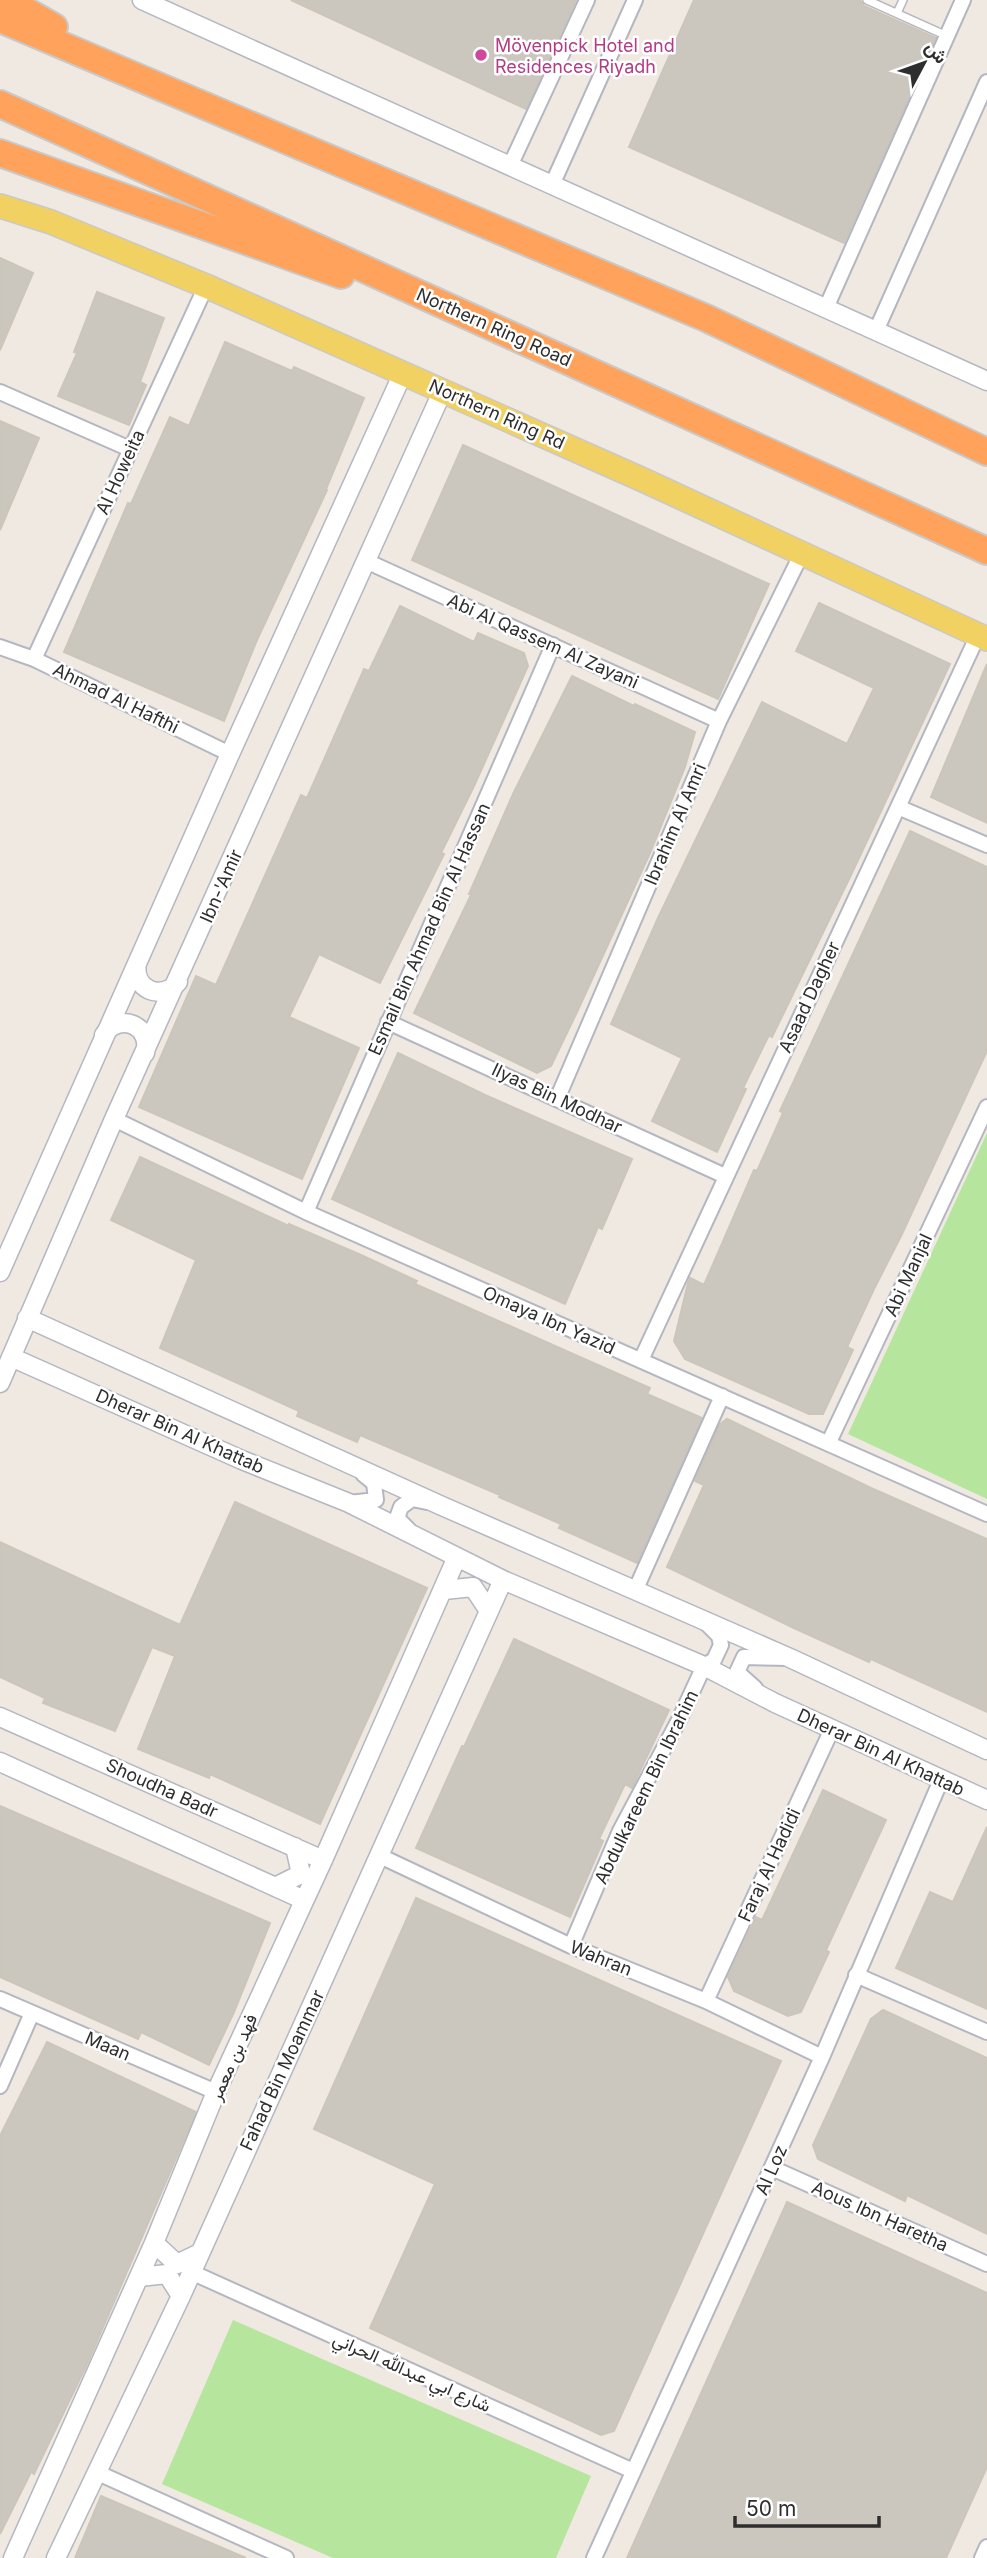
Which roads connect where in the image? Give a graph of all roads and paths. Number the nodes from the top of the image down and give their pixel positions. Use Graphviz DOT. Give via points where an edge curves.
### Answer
graph roads {
  1 [pos="7,0"];
  2 [pos="142,0"];
  3 [pos="587,0"];
  4 [pos="635,0"];
  5 [pos="867,0"];
  6 [pos="903,0"];
  7 [pos="963,0"];
  8 [pos="0,6"];
  9 [pos="897,13"];
  10 [pos="0,19"];
  11 [pos="947,36"];
  12 [pos="987,82"];
  13 [pos="152,84"];
  14 [pos="0,104"];
  15 [pos="0,153"];
  16 [pos="510,166"];
  17 [pos="552,185"];
  18 [pos="0,206"];
  19 [pos="206,286"];
  20 [pos="826,308"];
  21 [pos="876,331"];
  22 [pos="538,346"];
  23 [pos="403,373"];
  24 [pos="987,381"];
  25 [pos="443,390"];
  26 [pos="0,392"];
  27 [pos="130,449"];
  28 [pos="987,452"];
  29 [pos="930,524"];
  30 [pos="987,551"];
  31 [pos="802,555"];
  32 [pos="987,558"];
  33 [pos="366,561"];
  34 [pos="982,637"];
  35 [pos="553,645"];
  36 [pos="0,647"];
  37 [pos="34,659"];
  38 [pos="719,720"];
  39 [pos="230,754"];
  40 [pos="898,807"];
  41 [pos="987,845"];
  42 [pos="138,959"];
  43 [pos="179,979"];
  44 [pos="388,1022"];
  45 [pos="104,1036"];
  46 [pos="144,1057"];
  47 [pos="558,1097"];
  48 [pos="987,1107"];
  49 [pos="114,1119"];
  50 [pos="725,1176"];
  51 [pos="306,1212"];
  52 [pos="6,1241"];
  53 [pos="0,1272"];
  54 [pos="27,1318"];
  55 [pos="11,1357"];
  56 [pos="641,1360"];
  57 [pos="0,1383"];
  58 [pos="722,1396"];
  59 [pos="829,1442"];
  60 [pos="351,1465"];
  61 [pos="349,1503"];
  62 [pos="442,1506"];
  63 [pos="987,1514"];
  64 [pos="432,1542"];
  65 [pos="457,1557"];
  66 [pos="503,1580"];
  67 [pos="444,1590"];
  68 [pos="635,1591"];
  69 [pos="489,1611"];
  70 [pos="707,1624"];
  71 [pos="790,1658"];
  72 [pos="704,1666"];
  73 [pos="775,1703"];
  74 [pos="0,1717"];
  75 [pos="832,1729"];
  76 [pos="987,1750"];
  77 [pos="0,1762"];
  78 [pos="942,1780"];
  79 [pos="987,1800"];
  80 [pos="295,1847"];
  81 [pos="380,1856"];
  82 [pos="323,1860"];
  83 [pos="275,1887"];
  84 [pos="304,1900"];
  85 [pos="571,1947"];
  86 [pos="856,1975"];
  87 [pos="0,1999"];
  88 [pos="706,2001"];
  89 [pos="32,2013"];
  90 [pos="987,2032"];
  91 [pos="822,2057"];
  92 [pos="0,2086"];
  93 [pos="216,2092"];
  94 [pos="772,2168"];
  95 [pos="154,2243"];
  96 [pos="198,2254"];
  97 [pos="987,2264"];
  98 [pos="191,2272"];
  99 [pos="139,2277"];
  100 [pos="181,2296"];
  101 [pos="633,2471"];
  102 [pos="96,2472"];
  103 [pos="987,2547"];
  104 [pos="13,2558"];
  105 [pos="56,2558"];
  106 [pos="286,2558"];
  107 [pos="594,2558"];
  108 [pos="982,2558"];
  1 -- 13 [label="highway"];
  2 -- 16 [label="street"];
  3 -- 16 [label="street"];
  4 -- 17 [label="street"];
  5 -- 9 [label="lane"];
  6 -- 9 [label="lane"];
  7 -- 11 [label="street"];
  8 -- 13 [label="highway"];
  9 -- 11 [label="lane"];
  10 -- 13 [label="highway"];
  11 -- 20 [label="street"];
  12 -- 21 [label="street"];
  13 -- 28 [label="highway" via="706,318"];
  14 -- 22 [label="highway, Northern Ring Road"];
  15 -- 22 [label="highway"];
  16 -- 17 [label="street"];
  17 -- 20 [label="street"];
  18 -- 19 [label="main road, Northern Ring Rd" via="51,222"];
  19 -- 23 [label="main road, Northern Ring Rd"];
  19 -- 27 [label="street, Al Howeita"];
  20 -- 21 [label="street"];
  21 -- 24 [label="street"];
  22 -- 29 [label="highway, Northern Ring Road"];
  23 -- 25 [label="main road, Northern Ring Rd"];
  23 -- 39 [label="street"];
  25 -- 31 [label="main road, Northern Ring Rd"];
  25 -- 33 [label="street, Ibn-'Amir"];
  26 -- 27 [label="street"];
  27 -- 37 [label="street, Al Howeita"];
  29 -- 30 [label="highway, Northern Ring Road"];
  29 -- 32 [label="highway"];
  31 -- 34 [label="main road, Northern Ring Rd"];
  31 -- 38 [label="street, Ibrahim Al Amri"];
  33 -- 35 [label="street, Abi Al Qassem Al Zayani"];
  33 -- 43 [label="street, Ibn-'Amir"];
  34 -- 40 [label="street, Asaad Dagher"];
  35 -- 38 [label="street, Abi Al Qassem Al Zayani"];
  35 -- 44 [label="street, Esmail Bin Ahmad Bin Al Hassan"];
  36 -- 37 [label="street, Ahmad Al Hafthi"];
  37 -- 39 [label="street, Ahmad Al Hafthi"];
  38 -- 47 [label="street, Ibrahim Al Amri"];
  39 -- 42 [label="street"];
  40 -- 41 [label="street"];
  40 -- 50 [label="street, Asaad Dagher"];
  42 -- 43 [label="street" via="137,979 146,989 165,992"];
  42 -- 45 [label="street"];
  43 -- 46 [label="street, Ibn-'Amir"];
  44 -- 47 [label="street, Ilyas Bin Modhar"];
  44 -- 51 [label="street, Esmail Bin Ahmad Bin Al Hassan"];
  45 -- 46 [label="street" via="119,1023 138,1026 146,1037"];
  45 -- 52 [label="street"];
  46 -- 49 [label="street, Ibn-'Amir"];
  47 -- 50 [label="street, Ilyas Bin Modhar"];
  48 -- 59 [label="street, Abi Manjal"];
  49 -- 51 [label="street, Omaya Ibn Yazid"];
  49 -- 54 [label="street, Ibn-'Amir"];
  50 -- 56 [label="street, Asaad Dagher"];
  51 -- 56 [label="street, Omaya Ibn Yazid"];
  52 -- 53 [label="street"];
  54 -- 55 [label="street, Ibn-'Amir"];
  54 -- 60 [label="street, Dherar Bin Al Khattab"];
  55 -- 57 [label="street, Ibn-'Amir"];
  55 -- 61 [label="street, Dherar Bin Al Khattab"];
  56 -- 58 [label="street, Omaya Ibn Yazid"];
  58 -- 59 [label="street, Omaya Ibn Yazid"];
  58 -- 68 [label="street"];
  59 -- 63 [label="street, Omaya Ibn Yazid"];
  60 -- 61 [label="street, Dherar Bin Al Khattab" via="374,1483 376,1500"];
  60 -- 62 [label="street, Dherar Bin Al Khattab"];
  61 -- 64 [label="street, Dherar Bin Al Khattab"];
  62 -- 64 [label="street, Dherar Bin Al Khattab" via="412,1499 398,1512 404,1526"];
  62 -- 68 [label="street, Dherar Bin Al Khattab"];
  64 -- 65 [label="street, Dherar Bin Al Khattab"];
  65 -- 66 [label="street, Dherar Bin Al Khattab"];
  65 -- 67 [label="street, فهد بن معمر"];
  66 -- 69 [label="street, Fahad Bin Moammar"];
  66 -- 72 [label="street, Dherar Bin Al Khattab"];
  67 -- 69 [label="street" via="473,1587"];
  67 -- 82 [label="street, فهد بن معمر"];
  68 -- 70 [label="street, Dherar Bin Al Khattab"];
  69 -- 81 [label="street, Fahad Bin Moammar"];
  70 -- 71 [label="street, Dherar Bin Al Khattab"];
  70 -- 72 [label="street" via="721,1644 714,1660"];
  71 -- 73 [label="street, Dherar Bin Al Khattab" via="744,1657 737,1672"];
  71 -- 76 [label="street, Dherar Bin Al Khattab"];
  72 -- 73 [label="street, Dherar Bin Al Khattab"];
  72 -- 85 [label="street, Abdulkareem Bin Ibrahim" via="620,1831"];
  73 -- 75 [label="street, Dherar Bin Al Khattab"];
  74 -- 80 [label="street, Shoudha Badr"];
  75 -- 78 [label="street, Dherar Bin Al Khattab"];
  75 -- 88 [label="street, Faraj Al Hadidi"];
  77 -- 83 [label="street"];
  78 -- 79 [label="street, Dherar Bin Al Khattab"];
  78 -- 86 [label="street, Al Loz"];
  80 -- 82 [label="street, Shoudha Badr"];
  80 -- 83 [label="street" via="301,1874"];
  81 -- 85 [label="street, Wahran"];
  81 -- 96 [label="street, Fahad Bin Moammar"];
  82 -- 84 [label="street, فهد بن معمر"];
  83 -- 84 [label="street"];
  84 -- 93 [label="street, فهد بن معمر"];
  85 -- 88 [label="street, Wahran"];
  86 -- 90 [label="street"];
  86 -- 91 [label="street, Al Loz"];
  87 -- 89 [label="street, Maan"];
  88 -- 91 [label="street, Wahran"];
  89 -- 92 [label="street"];
  89 -- 93 [label="street, Maan"];
  91 -- 94 [label="street, Al Loz"];
  93 -- 95 [label="street, فهد بن معمر"];
  94 -- 97 [label="street, Aous Ibn Haretha"];
  94 -- 101 [label="street, Al Loz"];
  95 -- 96 [label="street" via="177,2264"];
  95 -- 99 [label="street, فهد بن معمر"];
  96 -- 98 [label="street, Fahad Bin Moammar"];
  98 -- 100 [label="street, Fahad Bin Moammar"];
  98 -- 101 [label="street, شارع ابي عبدالله الحراني"];
  99 -- 100 [label="street" via="167,2274"];
  99 -- 104 [label="street, فهد بن معمر"];
  100 -- 102 [label="street, Fahad Bin Moammar"];
  101 -- 107 [label="street, Al Loz"];
  102 -- 105 [label="street, Fahad Bin Moammar"];
  102 -- 106 [label="street"];
  103 -- 108 [label="street"];
}
